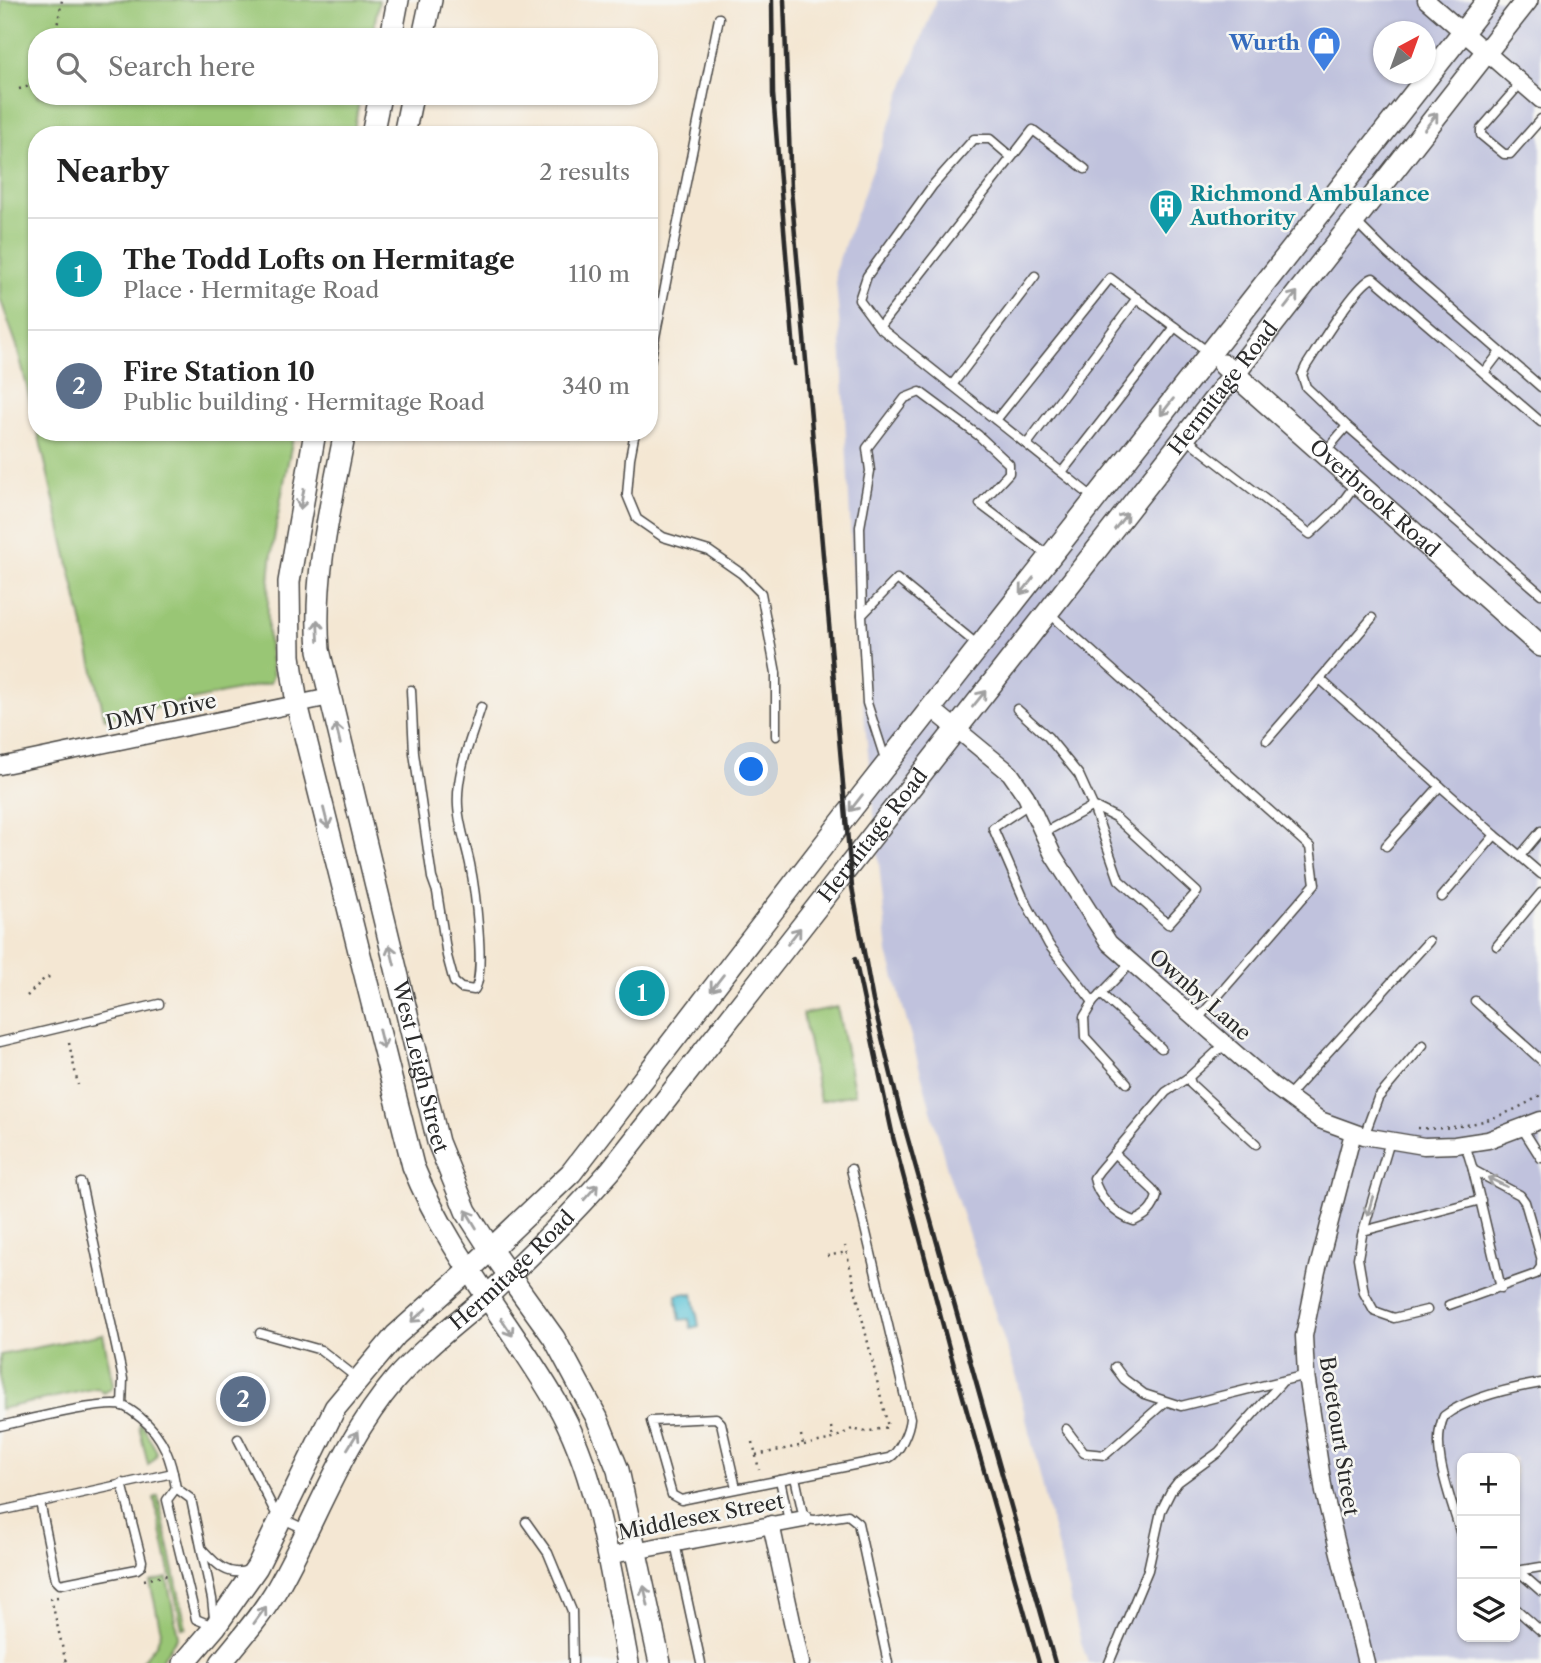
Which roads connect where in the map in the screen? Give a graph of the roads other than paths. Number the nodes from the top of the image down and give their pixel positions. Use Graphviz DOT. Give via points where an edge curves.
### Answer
graph roads {
  1 [pos="398,0"];
  2 [pos="431,0"];
  3 [pos="1427,0"];
  4 [pos="1488,0"];
  5 [pos="1527,0"];
  6 [pos="719,18"];
  7 [pos="394,28"];
  8 [pos="425,28"];
  9 [pos="1463,31"];
  10 [pos="1485,51"];
  11 [pos="1521,83"];
  12 [pos="1541,100"];
  13 [pos="378,105"];
  14 [pos="410,105"];
  15 [pos="1541,119"];
  16 [pos="374,126"];
  17 [pos="406,126"];
  18 [pos="1011,157"];
  19 [pos="1086,169"];
  20 [pos="1329,201"];
  21 [pos="1353,220"];
  22 [pos="1035,276"];
  23 [pos="1137,298"];
  24 [pos="658,322"];
  25 [pos="879,327"];
  26 [pos="1175,327"];
  27 [pos="1500,352"];
  28 [pos="1209,353"];
  29 [pos="1234,373"];
  30 [pos="1484,373"];
  31 [pos="952,385"];
  32 [pos="1541,387"];
  33 [pos="996,420"];
  34 [pos="1541,422"];
  35 [pos="1347,426"];
  36 [pos="1185,437"];
  37 [pos="313,441"];
  38 [pos="343,441"];
  39 [pos="633,441"];
  40 [pos="1027,444"];
  41 [pos="1324,453"];
  42 [pos="1062,472"];
  43 [pos="1357,482"];
  44 [pos="1095,499"];
  45 [pos="1050,557"];
  46 [pos="1541,594"];
  47 [pos="1048,612"];
  48 [pos="862,615"];
  49 [pos="1372,618"];
  50 [pos="1541,646"];
  51 [pos="979,647"];
  52 [pos="1320,679"];
  53 [pos="411,690"];
  54 [pos="330,697"];
  55 [pos="297,704"];
  56 [pos="481,707"];
  57 [pos="931,708"];
  58 [pos="1017,709"];
  59 [pos="956,727"];
  60 [pos="776,736"];
  61 [pos="1267,740"];
  62 [pos="886,765"];
  63 [pos="0,766"];
  64 [pos="1440,786"];
  65 [pos="1029,804"];
  66 [pos="1093,806"];
  67 [pos="1541,831"];
  68 [pos="1043,834"];
  69 [pos="1495,835"];
  70 [pos="1386,846"];
  71 [pos="1520,856"];
  72 [pos="1541,874"];
  73 [pos="1541,894"];
  74 [pos="1442,897"];
  75 [pos="1429,941"];
  76 [pos="1497,946"];
  77 [pos="1132,962"];
  78 [pos="1101,994"];
  79 [pos="1093,1002"];
  80 [pos="1475,1002"];
  81 [pos="159,1004"];
  82 [pos="1197,1020"];
  83 [pos="0,1042"];
  84 [pos="1225,1044"];
  85 [pos="1423,1045"];
  86 [pos="1161,1048"];
  87 [pos="1541,1060"];
  88 [pos="1189,1077"];
  89 [pos="1128,1083"];
  90 [pos="1287,1097"];
  91 [pos="1541,1120"];
  92 [pos="1522,1128"];
  93 [pos="1359,1135"];
  94 [pos="1390,1141"];
  95 [pos="1256,1144"];
  96 [pos="1465,1144"];
  97 [pos="1114,1153"];
  98 [pos="1541,1157"];
  99 [pos="851,1169"];
  100 [pos="1473,1170"];
  101 [pos="81,1183"];
  102 [pos="1481,1200"];
  103 [pos="1363,1231"];
  104 [pos="491,1250"];
  105 [pos="1541,1259"];
  106 [pos="470,1270"];
  107 [pos="509,1276"];
  108 [pos="1501,1287"];
  109 [pos="487,1296"];
  110 [pos="1449,1305"];
  111 [pos="1427,1310"];
  112 [pos="260,1333"];
  113 [pos="1115,1367"];
  114 [pos="1306,1375"];
  115 [pos="359,1380"];
  116 [pos="1282,1383"];
  117 [pos="1541,1383"];
  118 [pos="1165,1402"];
  119 [pos="122,1406"];
  120 [pos="0,1426"];
  121 [pos="1066,1429"];
  122 [pos="238,1439"];
  123 [pos="173,1473"];
  124 [pos="796,1477"];
  125 [pos="780,1480"];
  126 [pos="122,1483"];
  127 [pos="176,1488"];
  128 [pos="736,1489"];
  129 [pos="40,1502"];
  130 [pos="0,1511"];
  131 [pos="281,1518"];
  132 [pos="796,1520"];
  133 [pos="1457,1521"];
  134 [pos="526,1522"];
  135 [pos="771,1524"];
  136 [pos="307,1531"];
  137 [pos="676,1543"];
  138 [pos="202,1548"];
  139 [pos="636,1551"];
  140 [pos="607,1556"];
  141 [pos="257,1567"];
  142 [pos="1541,1567"];
  143 [pos="1520,1570"];
  144 [pos="1520,1574"];
  145 [pos="1541,1591"];
  146 [pos="1520,1612"];
  147 [pos="215,1627"];
  148 [pos="1541,1631"];
  149 [pos="223,1662"];
  150 [pos="184,1663"];
  151 [pos="573,1663"];
  152 [pos="628,1663"];
  153 [pos="660,1663"];
  154 [pos="701,1663"];
  155 [pos="801,1663"];
  156 [pos="888,1663"];
  157 [pos="1109,1663"];
  158 [pos="1366,1663"];
  1 -- 7 [label="street"];
  2 -- 8 [label="street"];
  3 -- 9 [label="street"];
  4 -- 9 [label="street, Hermitage Road"];
  5 -- 10 [label="street, Hermitage Road"];
  6 -- 24 [label="lane"];
  9 -- 10 [label="street"];
  9 -- 20 [label="street, Hermitage Road"];
  10 -- 11 [label="street"];
  21 -- 10 [label="street, Hermitage Road, one-way"];
  11 -- 12 [label="street"];
  11 -- 15 [label="lane" via="1481,135 1510,154"];
  13 -- 16 [label="street"];
  14 -- 17 [label="street"];
  18 -- 19 [label="lane" via="1033,130"];
  18 -- 25 [label="lane"];
  18 -- 25 [label="lane" via="990,139 974,139 933,185 867,276 859,300"];
  20 -- 21 [label="street"];
  20 -- 28 [label="street, Hermitage Road"];
  21 -- 27 [label="lane"];
  29 -- 21 [label="street, Hermitage Road, one-way"];
  22 -- 31 [label="lane"];
  23 -- 26 [label="lane"];
  23 -- 33 [label="lane" via="1110,278"];
  23 -- 40 [label="lane"];
  25 -- 31 [label="lane"];
  26 -- 28 [label="lane"];
  26 -- 42 [label="lane"];
  27 -- 30 [label="lane"];
  27 -- 32 [label="lane"];
  28 -- 29 [label="street, Overbrook Road"];
  28 -- 44 [label="street, Hermitage Road, one-way"];
  29 -- 36 [label="street, Hermitage Road"];
  29 -- 41 [label="street, Overbrook Road"];
  30 -- 34 [label="lane"];
  30 -- 35 [label="lane" via="1373,278 1366,281 1302,375 1306,387"];
  31 -- 33 [label="lane"];
  33 -- 40 [label="lane"];
  35 -- 41 [label="lane"];
  35 -- 46 [label="lane"];
  36 -- 43 [label="lane" via="1310,534"];
  47 -- 36 [label="street, Hermitage Road, one-way"];
  37 -- 55 [label="street, West Leigh Street, one-way" via="289,582 289,643"];
  54 -- 38 [label="street, West Leigh Street, one-way" via="319,650 319,580"];
  39 -- 60 [label="lane" via="627,495 637,519 663,537 709,551 761,593 776,673"];
  40 -- 42 [label="lane"];
  41 -- 43 [label="street, Overbrook Road"];
  42 -- 44 [label="lane"];
  43 -- 50 [label="street, Overbrook Road"];
  44 -- 45 [label="street, Hermitage Road"];
  45 -- 48 [label="lane" via="981,504 1009,473 1009,464 920,392 905,398 867,448 870,471 860,527"];
  45 -- 51 [label="street, Hermitage Road, one-way"];
  59 -- 47 [label="street, Hermitage Road, one-way"];
  47 -- 82 [label="lane" via="1310,848 1315,884"];
  48 -- 51 [label="lane" via="897,579"];
  48 -- 62 [label="lane" via="867,703"];
  49 -- 52 [label="lane"];
  51 -- 57 [label="street, Hermitage Road"];
  52 -- 61 [label="lane"];
  52 -- 64 [label="lane"];
  53 -- 56 [label="lane" via="414,753 447,956 454,982 474,990 480,969 477,921 458,806 460,775"];
  54 -- 55 [label="street, DMV Drive"];
  104 -- 54 [label="street, West Leigh Street, one-way" via="466,1211 438,1142"];
  55 -- 63 [label="street, DMV Drive"];
  55 -- 106 [label="street, West Leigh Street, one-way" via="413,1166 437,1220"];
  57 -- 59 [label="street, Ownby Lane"];
  57 -- 62 [label="street, Hermitage Road"];
  58 -- 66 [label="lane" via="1063,754"];
  59 -- 65 [label="street, Ownby Lane" via="1010,773"];
  107 -- 59 [label="street, Hermitage Road, one-way" via="611,1170"];
  62 -- 104 [label="street, Hermitage Road, one-way" via="571,1173"];
  64 -- 69 [label="lane"];
  64 -- 70 [label="lane"];
  65 -- 68 [label="street, Ownby Lane"];
  65 -- 79 [label="lane" via="993,828 1049,945"];
  66 -- 66 [label="lane" via="1115,817 1197,891 1168,924 1119,880"];
  66 -- 68 [label="lane"];
  67 -- 71 [label="lane"];
  68 -- 77 [label="street, Ownby Lane" via="1109,943"];
  69 -- 71 [label="lane"];
  69 -- 74 [label="lane"];
  71 -- 72 [label="lane"];
  73 -- 76 [label="lane"];
  75 -- 90 [label="lane"];
  77 -- 78 [label="lane"];
  77 -- 82 [label="street, Ownby Lane"];
  78 -- 79 [label="lane"];
  78 -- 86 [label="lane"];
  79 -- 89 [label="lane" via="1084,1017 1085,1037"];
  80 -- 87 [label="lane"];
  81 -- 83 [label="lane"];
  82 -- 84 [label="street, Ownby Lane"];
  84 -- 88 [label="lane"];
  84 -- 90 [label="street, Ownby Lane"];
  85 -- 93 [label="lane" via="1378,1098"];
  88 -- 95 [label="lane" via="1191,1084"];
  88 -- 97 [label="lane" via="1166,1092"];
  90 -- 93 [label="street, Ownby Lane" via="1320,1120"];
  91 -- 92 [label="street, Ownby Lane"];
  92 -- 96 [label="street, Ownby Lane"];
  92 -- 98 [label="lane"];
  93 -- 94 [label="street, Ownby Lane"];
  93 -- 114 [label="street, Botetourt Street" via="1317,1271 1304,1336"];
  94 -- 96 [label="street, Ownby Lane" via="1424,1146"];
  94 -- 103 [label="lane, one-way"];
  96 -- 100 [label="lane"];
  97 -- 97 [label="lane" via="1094,1178 1096,1185 1124,1218 1134,1221 1146,1216 1157,1196"];
  99 -- 124 [label="lane" via="909,1424 895,1455 889,1458"];
  100 -- 102 [label="lane"];
  105 -- 100 [label="lane, one-way" via="1520,1195"];
  101 -- 119 [label="lane" via="123,1379"];
  102 -- 103 [label="lane"];
  102 -- 108 [label="lane"];
  103 -- 111 [label="lane" via="1358,1258 1364,1293 1374,1311 1394,1318"];
  104 -- 106 [label="street, Hermitage Road"];
  104 -- 107 [label="street, West Leigh Street"];
  105 -- 108 [label="lane" via="1536,1274"];
  106 -- 109 [label="street, West Leigh Street"];
  106 -- 115 [label="street, Hermitage Road, one-way" via="396,1335"];
  107 -- 109 [label="street, Hermitage Road"];
  107 -- 139 [label="street, West Leigh Street" via="554,1338 597,1418 618,1470"];
  108 -- 110 [label="lane"];
  136 -- 109 [label="street, Hermitage Road, one-way" via="343,1455 396,1379"];
  109 -- 140 [label="street, West Leigh Street, one-way" via="557,1403 574,1438"];
  112 -- 115 [label="lane" via="321,1350"];
  113 -- 118 [label="lane" via="1144,1394"];
  114 -- 116 [label="lane"];
  114 -- 158 [label="street, Botetourt Street" via="1324,1492"];
  115 -- 131 [label="street, Hermitage Road" via="335,1408"];
  116 -- 118 [label="lane" via="1181,1406"];
  116 -- 157 [label="lane" via="1219,1451 1171,1491 1161,1511 1147,1570"];
  117 -- 133 [label="lane" via="1465,1405 1444,1416 1438,1435"];
  118 -- 121 [label="lane" via="1105,1455 1084,1453"];
  119 -- 120 [label="lane" via="104,1405"];
  119 -- 123 [label="lane" via="160,1437"];
  122 -- 131 [label="lane"];
  123 -- 126 [label="lane"];
  123 -- 127 [label="lane"];
  124 -- 125 [label="lane"];
  124 -- 132 [label="lane"];
  125 -- 128 [label="lane"];
  125 -- 132 [label="lane"];
  126 -- 129 [label="lane"];
  126 -- 129 [label="lane" via="142,1561 137,1569 60,1584"];
  127 -- 138 [label="lane" via="191,1499"];
  127 -- 147 [label="lane" via="167,1500 196,1619"];
  128 -- 128 [label="lane" via="681,1500 672,1495 651,1421 716,1418"];
  129 -- 130 [label="lane"];
  131 -- 136 [label="lane"];
  131 -- 141 [label="street, Hermitage Road"];
  132 -- 135 [label="street, Middlesex Street"];
  132 -- 156 [label="lane" via="848,1516 858,1523"];
  134 -- 151 [label="lane" via="548,1553 572,1611"];
  135 -- 137 [label="street, Middlesex Street"];
  135 -- 155 [label="street"];
  149 -- 136 [label="street, Hermitage Road, one-way" via="263,1612"];
  137 -- 139 [label="street, Middlesex Street"];
  137 -- 154 [label="lane"];
  138 -- 141 [label="lane" via="219,1567 241,1573"];
  138 -- 147 [label="lane"];
  139 -- 140 [label="street, Middlesex Street"];
  153 -- 139 [label="street, West Leigh Street, one-way"];
  140 -- 152 [label="street, West Leigh Street"];
  141 -- 147 [label="street, Hermitage Road"];
  142 -- 143 [label="lane"];
  144 -- 145 [label="lane"];
  146 -- 148 [label="lane"];
  147 -- 149 [label="street"];
  147 -- 150 [label="street, Hermitage Road"];
}
